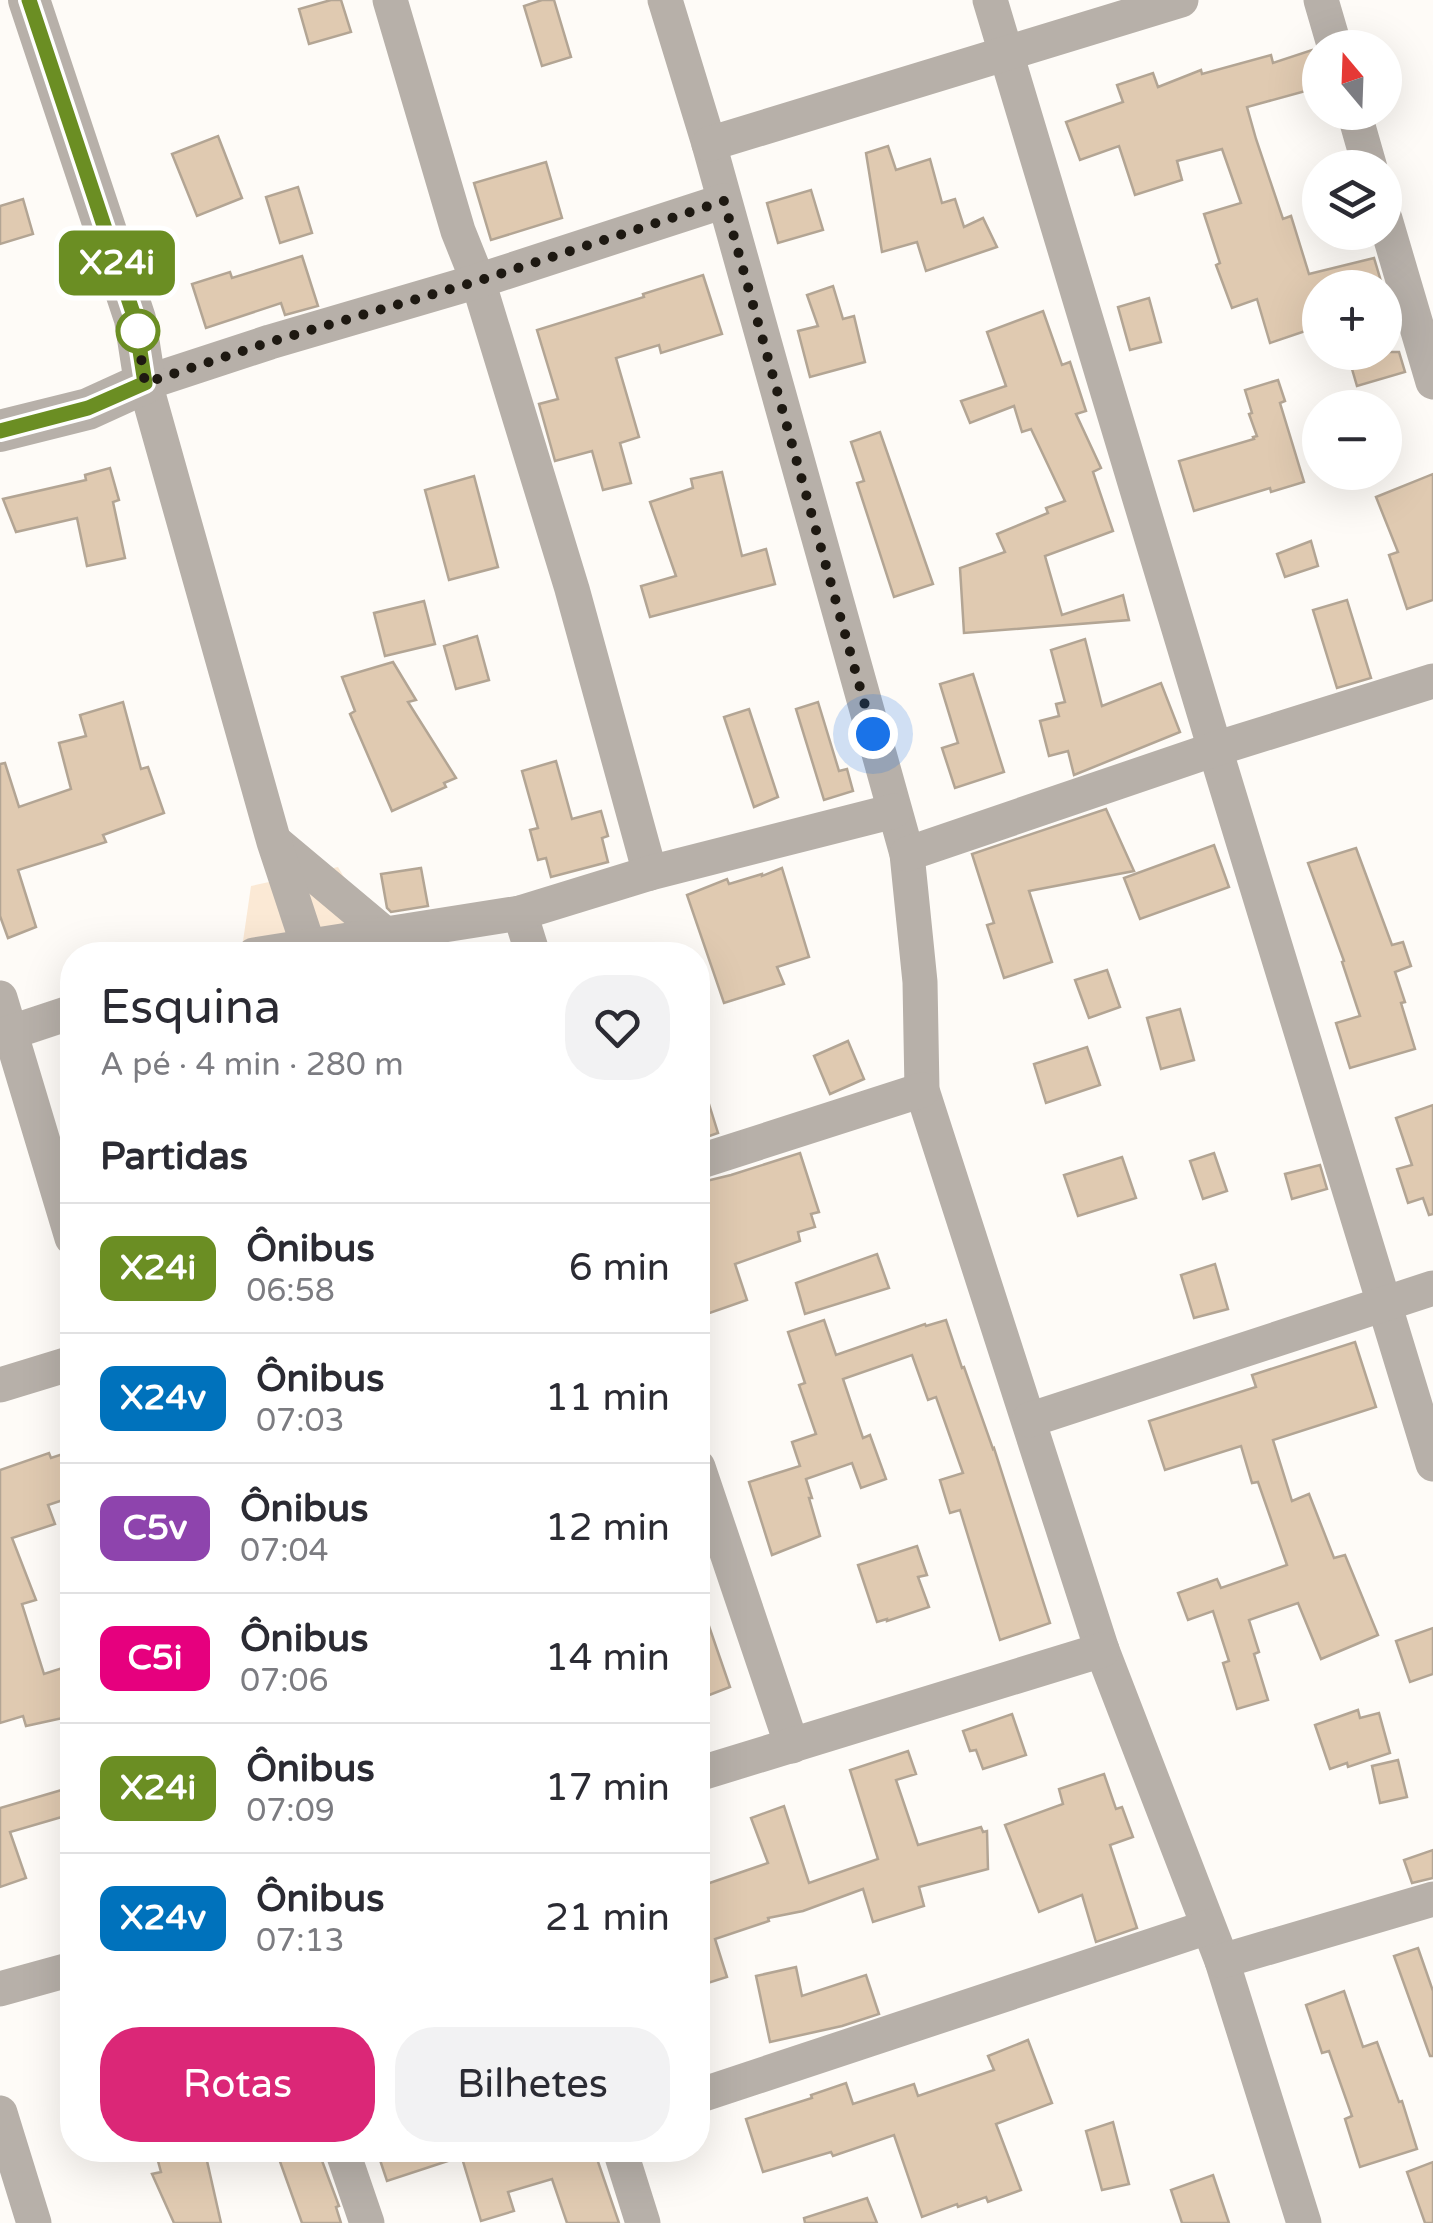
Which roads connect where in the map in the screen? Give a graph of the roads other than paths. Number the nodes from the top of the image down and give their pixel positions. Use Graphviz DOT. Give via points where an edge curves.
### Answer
graph roads {
  1 [pos="29,0"];
  2 [pos="390,0"];
  3 [pos="665,0"];
  4 [pos="990,0"];
  5 [pos="1182,0"];
  6 [pos="1320,0"];
  7 [pos="1329,30"];
  8 [pos="1006,53"];
  9 [pos="709,144"];
  10 [pos="724,201"];
  11 [pos="1394,250"];
  12 [pos="478,281"];
  13 [pos="1433,382"];
  14 [pos="145,383"];
  15 [pos="0,432"];
  16 [pos="1433,681"];
  17 [pos="1215,749"];
  18 [pos="894,810"];
  19 [pos="274,842"];
  20 [pos="907,854"];
  21 [pos="650,873"];
  22 [pos="520,913"];
  23 [pos="386,935"];
  24 [pos="307,942"];
  25 [pos="331,942"];
  26 [pos="529,942"];
  27 [pos="0,998"];
  28 [pos="60,1016"];
  29 [pos="6,1034"];
  30 [pos="922,1090"];
  31 [pos="710,1158"];
  32 [pos="60,1201"];
  33 [pos="1433,1288"];
  34 [pos="1384,1303"];
  35 [pos="60,1367"];
  36 [pos="0,1385"];
  37 [pos="1029,1420"];
  38 [pos="1433,1464"];
  39 [pos="710,1503"];
  40 [pos="1102,1650"];
  41 [pos="792,1746"];
  42 [pos="710,1770"];
  43 [pos="1433,1899"];
  44 [pos="1208,1927"];
  45 [pos="1222,1961"];
  46 [pos="60,1972"];
  47 [pos="0,1989"];
  48 [pos="710,2092"];
  49 [pos="0,2113"];
  50 [pos="346,2162"];
  51 [pos="624,2162"];
  52 [pos="34,2223"];
  53 [pos="366,2223"];
  54 [pos="643,2223"];
  55 [pos="1304,2223"];
  1 -- 14 [label="street" via="135,319"];
  2 -- 12 [label="street"];
  3 -- 9 [label="street"];
  4 -- 8 [label="street"];
  5 -- 8 [label="street"];
  6 -- 7 [label="street"];
  8 -- 9 [label="street"];
  8 -- 17 [label="street"];
  9 -- 10 [label="street"];
  10 -- 12 [label="street"];
  10 -- 18 [label="street"];
  11 -- 13 [label="street"];
  12 -- 14 [label="street"];
  12 -- 21 [label="street"];
  14 -- 15 [label="street" via="88,408"];
  14 -- 19 [label="street"];
  16 -- 17 [label="street"];
  17 -- 20 [label="street"];
  17 -- 34 [label="street"];
  18 -- 20 [label="street"];
  18 -- 21 [label="street"];
  19 -- 23 [label="street"];
  19 -- 24 [label="street"];
  20 -- 30 [label="street"];
  21 -- 22 [label="street"];
  22 -- 23 [label="street"];
  22 -- 26 [label="street"];
  23 -- 25 [label="street"];
  27 -- 29 [label="street"];
  28 -- 29 [label="street"];
  29 -- 32 [label="street"];
  30 -- 31 [label="street"];
  30 -- 37 [label="street"];
  33 -- 34 [label="street"];
  34 -- 37 [label="street"];
  34 -- 38 [label="street"];
  35 -- 36 [label="street"];
  37 -- 40 [label="street"];
  39 -- 41 [label="street"];
  40 -- 41 [label="street"];
  40 -- 44 [label="street"];
  41 -- 42 [label="street"];
  43 -- 45 [label="street"];
  44 -- 45 [label="street"];
  44 -- 48 [label="street"];
  45 -- 55 [label="street"];
  46 -- 47 [label="street"];
  49 -- 52 [label="street"];
  50 -- 53 [label="street"];
  51 -- 54 [label="street"];
}
